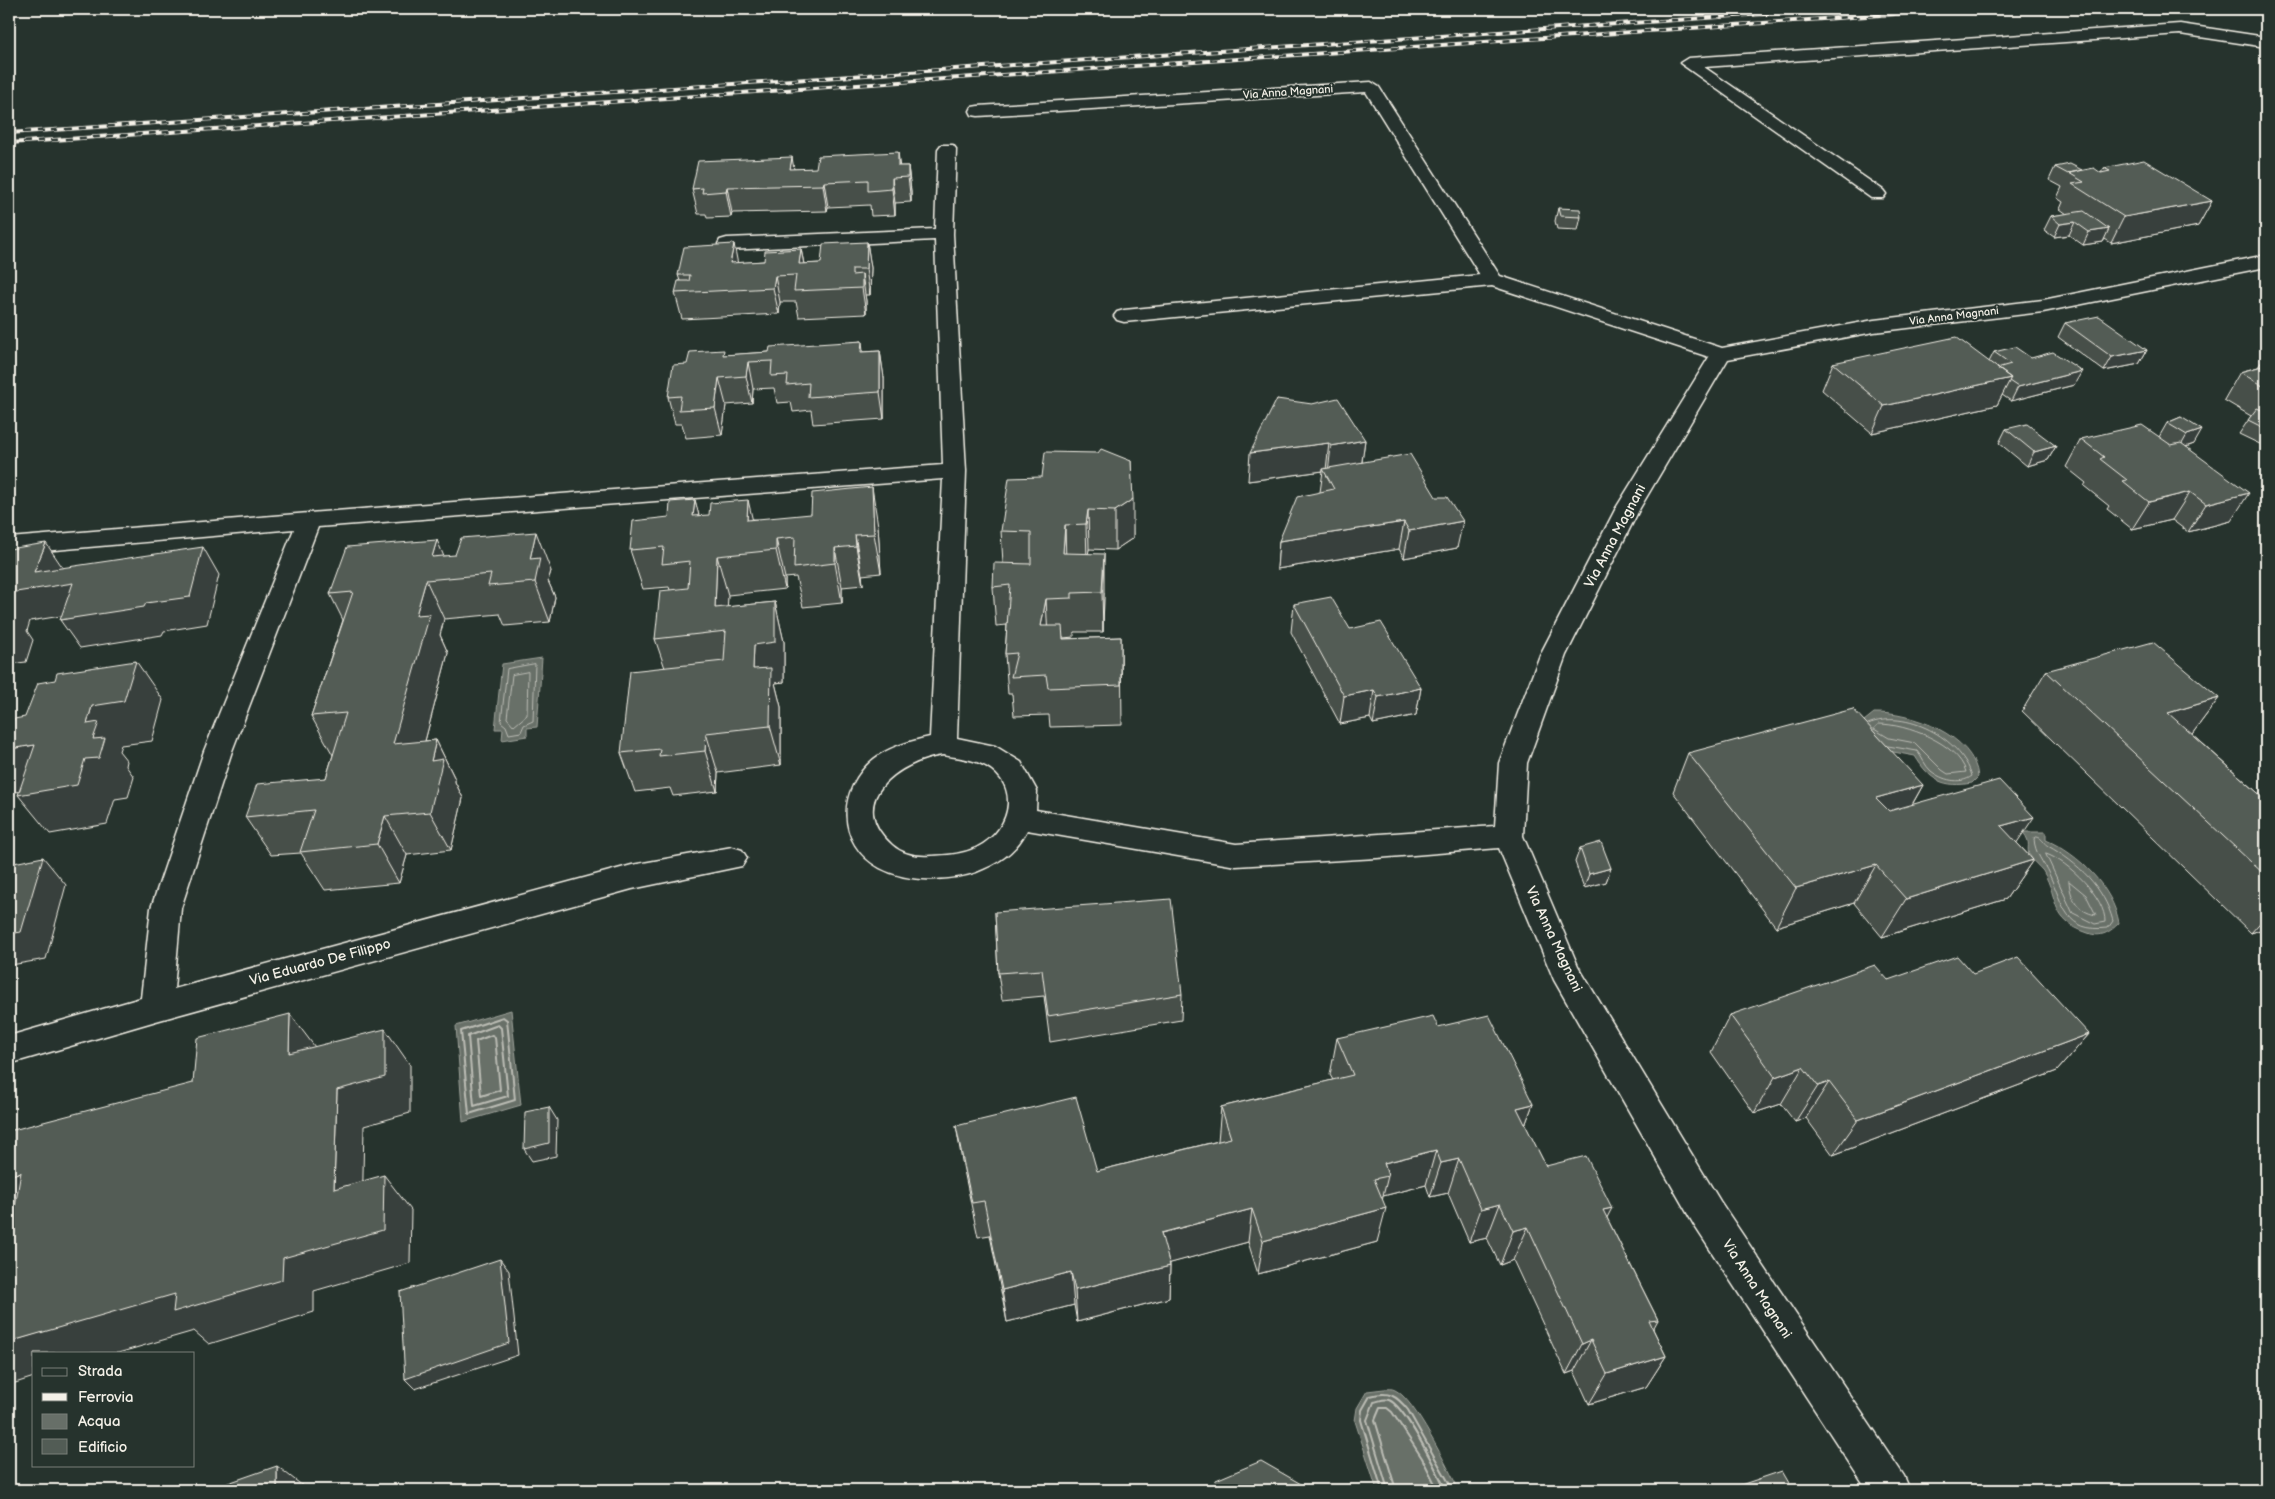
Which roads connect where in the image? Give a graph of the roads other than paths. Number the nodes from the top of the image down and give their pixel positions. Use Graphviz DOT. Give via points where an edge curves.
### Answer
graph roads {
  1 [pos="2266,42"];
  2 [pos="978,111"];
  3 [pos="947,149"];
  4 [pos="1877,194"];
  5 [pos="944,234"];
  6 [pos="727,244"];
  7 [pos="2266,262"];
  8 [pos="1493,280"];
  9 [pos="1124,316"];
  10 [pos="1721,354"];
  11 [pos="955,471"];
  12 [pos="309,520"];
  13 [pos="9,546"];
  14 [pos="943,745"];
  15 [pos="1021,818"];
  16 [pos="1509,836"];
  17 [pos="732,858"];
  18 [pos="156,1007"];
  19 [pos="9,1050"];
  20 [pos="1890,1490"];
  1 -- 4 [label="street" via="2180,29 1688,63"];
  2 -- 8 [label="street, Via Anna Magnani" via="1371,87"];
  3 -- 5 [label="street"];
  5 -- 6 [label="street"];
  5 -- 11 [label="street"];
  7 -- 10 [label="street, Via Anna Magnani" via="2043,306 1874,326"];
  8 -- 9 [label="street, Via Anna Magnani"];
  8 -- 10 [label="street, Via Anna Magnani"];
  10 -- 16 [label="street, Via Anna Magnani" via="1628,508 1553,655 1513,763"];
  11 -- 12 [label="street"];
  11 -- 14 [label="street"];
  12 -- 13 [label="street"];
  12 -- 18 [label="street" via="218,751 166,908"];
  14 -- 15 [label="street" via="967,746 990,753 1007,765 1019,780 1022,790"];
  14 -- 15 [label="street" via="919,748 897,757 865,786 859,804 860,823 868,842 885,857 908,867 936,870 964,865 990,854 1010,838"];
  15 -- 16 [label="street" via="1236,855"];
  16 -- 20 [label="street, Via Anna Magnani" via="1565,970 1707,1213"];
  17 -- 18 [label="street, Via Eduardo De Filippo" via="632,877"];
  18 -- 19 [label="street, Via Eduardo De Filippo"];
}
